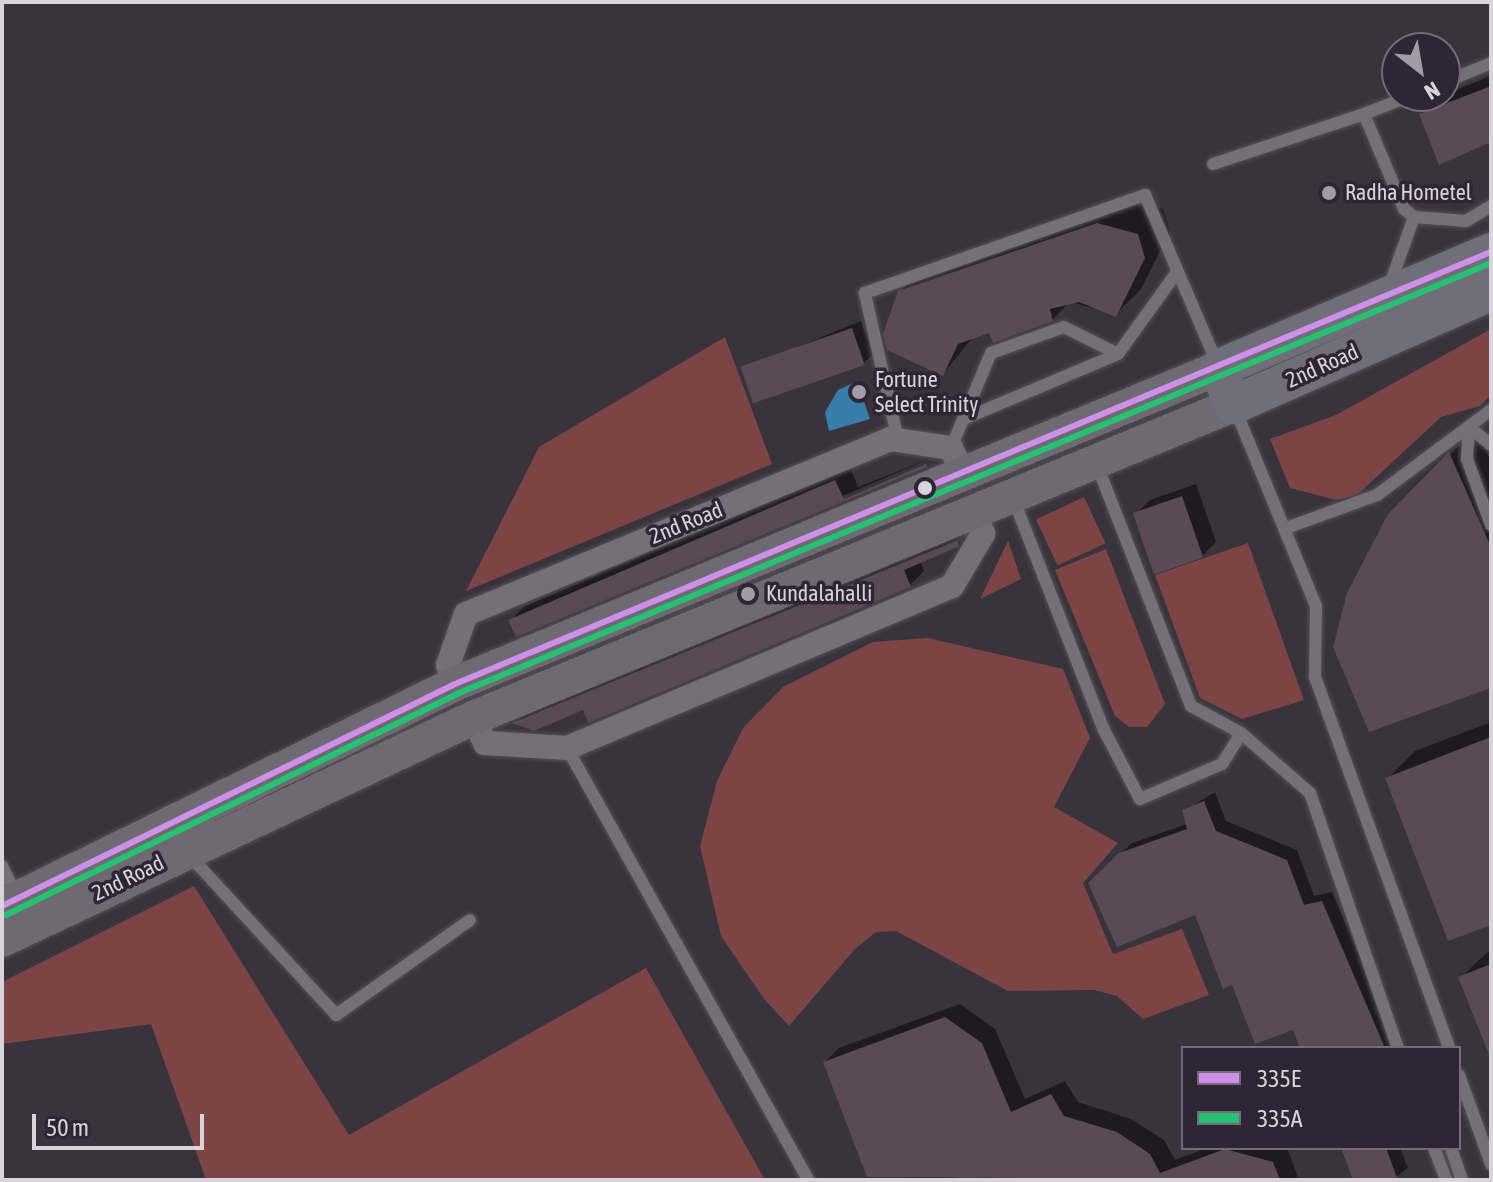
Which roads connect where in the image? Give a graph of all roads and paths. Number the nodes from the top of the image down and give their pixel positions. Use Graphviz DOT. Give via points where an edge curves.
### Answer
graph roads {
  1 [pos="1491,63"];
  2 [pos="1461,75"];
  3 [pos="1381,107"];
  4 [pos="1364,114"];
  5 [pos="1213,164"];
  6 [pos="1491,206"];
  7 [pos="1414,217"];
  8 [pos="1491,252"];
  9 [pos="1177,272"];
  10 [pos="1491,292"];
  11 [pos="1387,298"];
  12 [pos="1118,354"];
  13 [pos="1219,368"];
  14 [pos="1233,405"];
  15 [pos="1491,410"];
  16 [pos="966,418"];
  17 [pos="1469,427"];
  18 [pos="898,440"];
  19 [pos="1491,445"];
  20 [pos="957,461"];
  21 [pos="1095,461"];
  22 [pos="1011,493"];
  23 [pos="973,509"];
  24 [pos="1491,525"];
  25 [pos="1286,528"];
  26 [pos="455,684"];
  27 [pos="473,718"];
  28 [pos="1241,733"];
  29 [pos="567,748"];
  30 [pos="185,849"];
  31 [pos="2,866"];
  32 [pos="10,902"];
  33 [pos="470,920"];
  34 [pos="2,940"];
  35 [pos="1397,1046"];
  36 [pos="1448,1046"];
  37 [pos="1461,1081"];
  38 [pos="1435,1150"];
  39 [pos="1452,1150"];
  40 [pos="1491,1164"];
  41 [pos="808,1180"];
  42 [pos="1446,1180"];
  43 [pos="1462,1180"];
  1 -- 2 [label="lane"];
  3 -- 4 [label="lane"];
  4 -- 5 [label="lane"];
  4 -- 7 [label="lane" via="1404,209"];
  6 -- 7 [label="lane" via="1466,221"];
  7 -- 11 [label="lane" via="1392,264"];
  8 -- 11 [label="main road, 2nd Road"];
  9 -- 12 [label="lane"];
  9 -- 13 [label="lane"];
  9 -- 18 [label="lane" via="1145,195 865,293"];
  10 -- 14 [label="main road, 2nd Road"];
  11 -- 13 [label="main road, 2nd Road"];
  12 -- 16 [label="lane"];
  12 -- 16 [label="lane" via="1064,327 991,353"];
  13 -- 14 [label="main road"];
  13 -- 20 [label="main road, 2nd Road"];
  14 -- 21 [label="main road, 2nd Road"];
  14 -- 25 [label="lane"];
  15 -- 17 [label="lane"];
  16 -- 20 [label="lane"];
  17 -- 19 [label="lane"];
  17 -- 24 [label="lane" via="1467,459"];
  17 -- 25 [label="lane" via="1378,494"];
  18 -- 20 [label="street"];
  18 -- 26 [label="street, 2nd Road" via="466,614 448,665"];
  20 -- 26 [label="main road, 2nd Road"];
  21 -- 22 [label="main road, 2nd Road"];
  21 -- 28 [label="lane" via="1191,706"];
  22 -- 23 [label="main road, 2nd Road"];
  22 -- 28 [label="lane" via="1103,728 1140,799 1222,764"];
  23 -- 27 [label="main road, 2nd Road"];
  23 -- 29 [label="street" via="983,534 952,586"];
  25 -- 36 [label="lane" via="1316,606 1315,677"];
  26 -- 32 [label="main road, 2nd Road"];
  27 -- 29 [label="street" via="485,743"];
  27 -- 30 [label="main road, 2nd Road"];
  28 -- 35 [label="lane" via="1310,793"];
  29 -- 41 [label="lane"];
  30 -- 33 [label="lane" via="336,1015"];
  30 -- 34 [label="main road, 2nd Road"];
  31 -- 32 [label="lane"];
  37 -- 40 [label="lane"];
  38 -- 42 [label="lane"];
  39 -- 43 [label="lane"];
}
